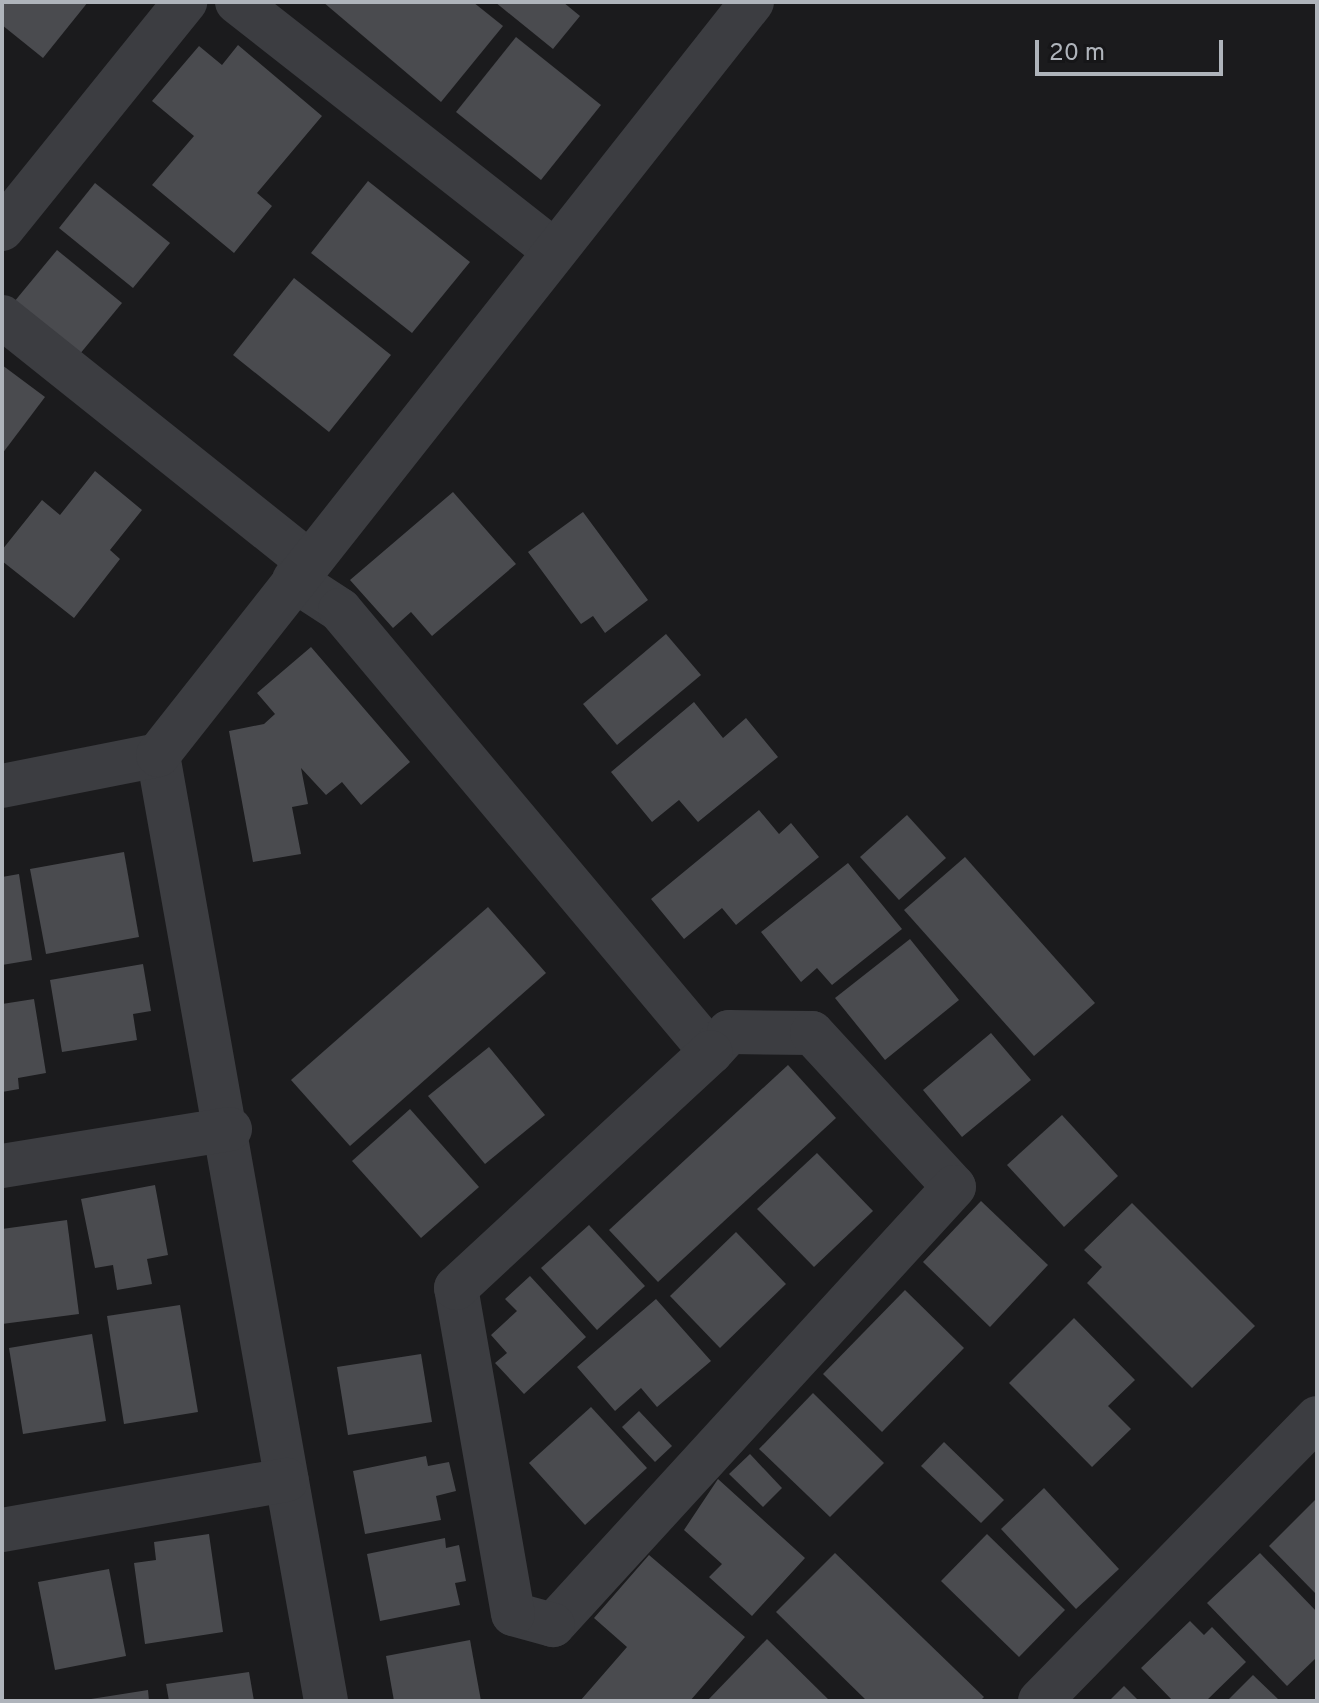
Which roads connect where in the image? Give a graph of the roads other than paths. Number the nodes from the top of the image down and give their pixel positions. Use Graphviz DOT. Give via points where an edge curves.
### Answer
graph roads {
  1 [pos="185,2"];
  2 [pos="237,2"];
  3 [pos="752,2"];
  4 [pos="2,229"];
  5 [pos="553,250"];
  6 [pos="2,317"];
  7 [pos="302,571"];
  8 [pos="158,755"];
  9 [pos="2,786"];
  10 [pos="711,1052"];
  11 [pos="230,1129"];
  12 [pos="2,1166"];
  13 [pos="1317,1418"];
  14 [pos="287,1480"];
  15 [pos="2,1530"];
  16 [pos="326,1701"];
  17 [pos="1040,1701"];
  1 -- 4 [label="street"];
  2 -- 5 [label="street"];
  3 -- 5 [label="street"];
  5 -- 7 [label="street"];
  6 -- 7 [label="street"];
  7 -- 8 [label="street"];
  7 -- 10 [label="street"];
  8 -- 9 [label="street"];
  8 -- 11 [label="street"];
  10 -- 10 [label="street" via="729,1032 812,1033 954,1187 553,1625 513,1614 456,1288"];
  11 -- 12 [label="street"];
  11 -- 14 [label="street"];
  13 -- 17 [label="street"];
  14 -- 15 [label="street"];
  14 -- 16 [label="street"];
}
